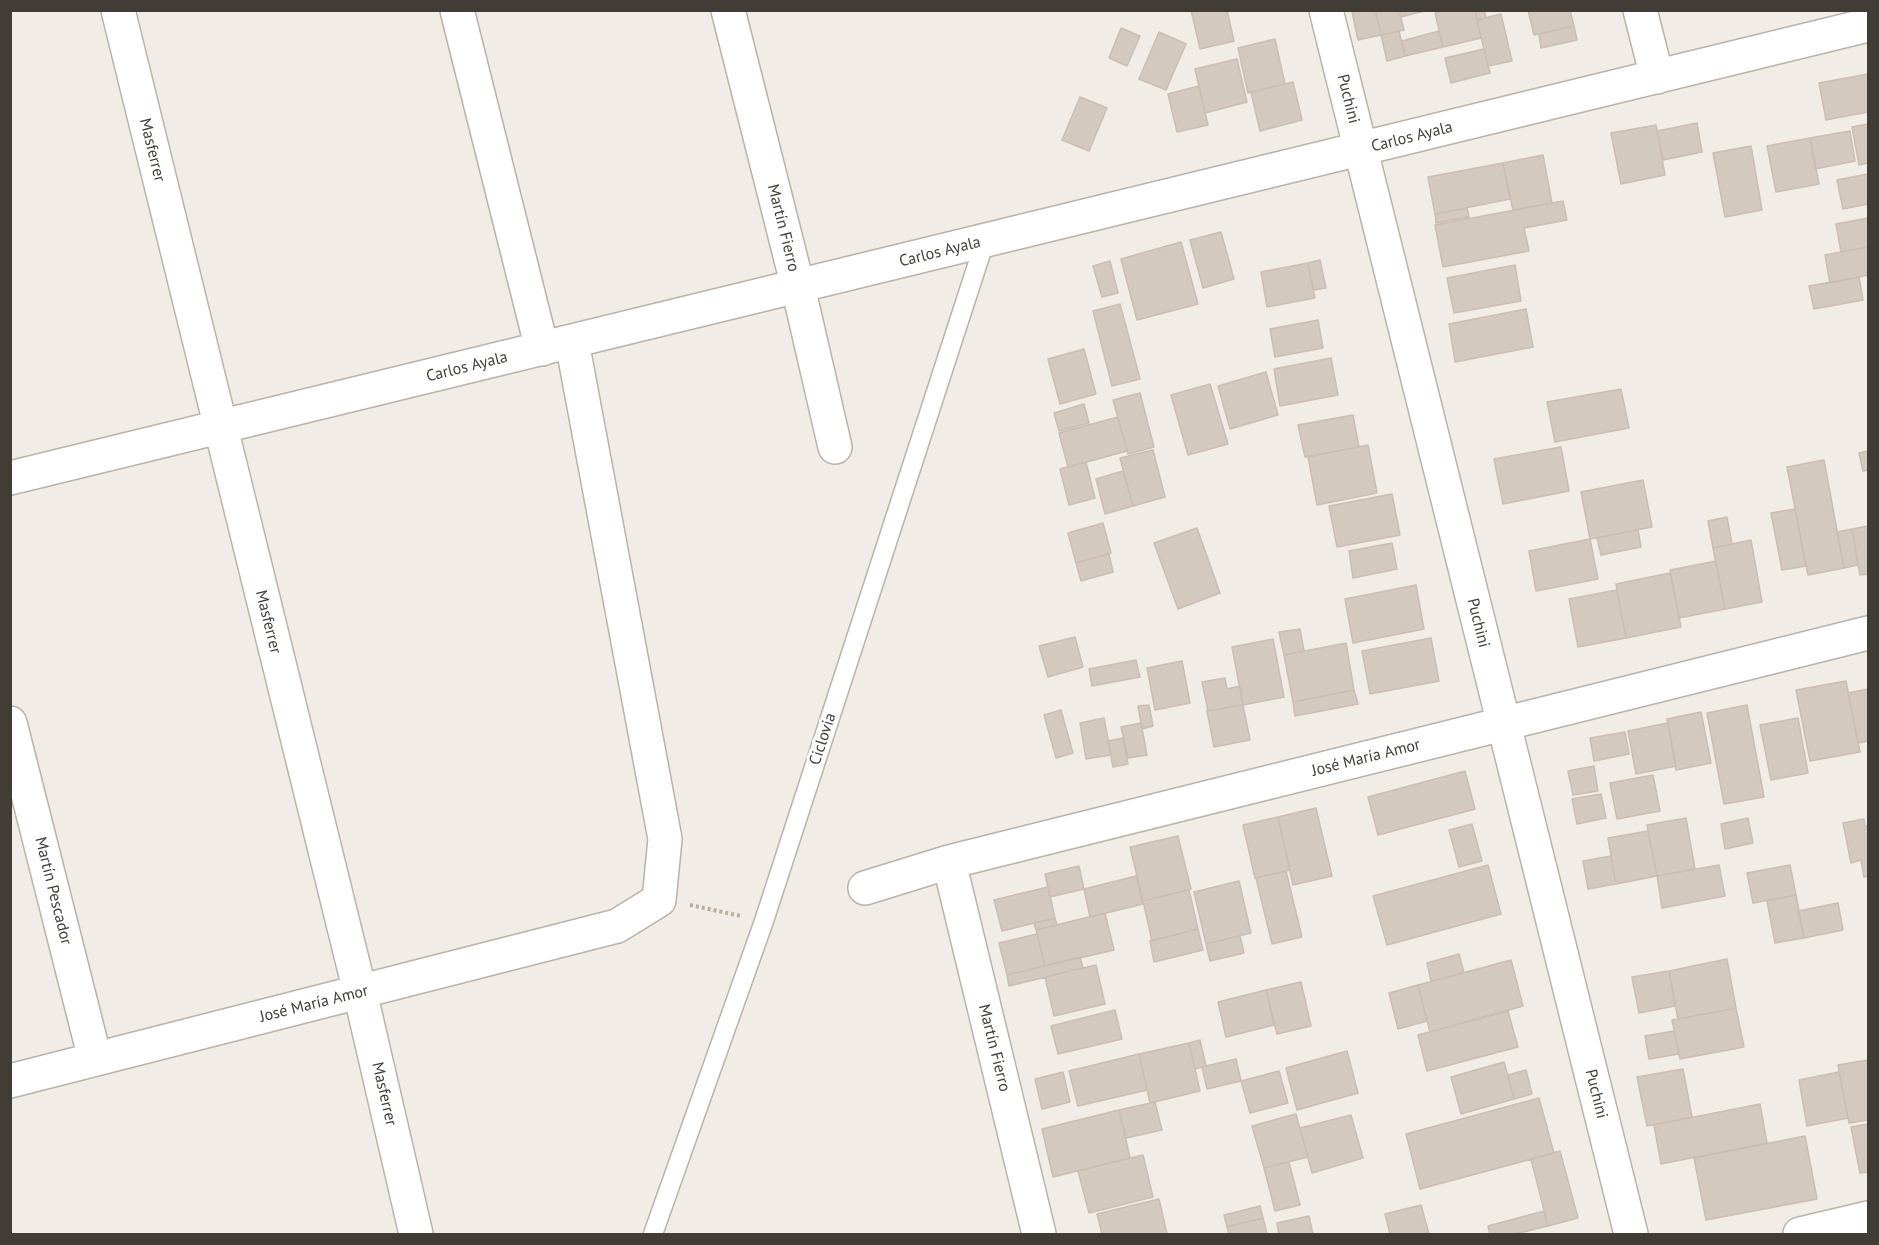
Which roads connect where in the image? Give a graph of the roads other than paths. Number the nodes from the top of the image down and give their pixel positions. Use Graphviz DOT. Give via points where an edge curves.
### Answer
graph roads {
  1 [pos="118,10"];
  2 [pos="457,10"];
  3 [pos="728,10"];
  4 [pos="1326,10"];
  5 [pos="1640,10"];
  6 [pos="1869,25"];
  7 [pos="1657,77"];
  8 [pos="1360,150"];
  9 [pos="985,241"];
  10 [pos="798,286"];
  11 [pos="557,345"];
  12 [pos="220,427"];
  13 [pos="835,447"];
  14 [pos="10,478"];
  15 [pos="1869,633"];
  16 [pos="10,723"];
  17 [pos="1503,724"];
  18 [pos="949,862"];
  19 [pos="865,888"];
  20 [pos="360,992"];
  21 [pos="95,1059"];
  22 [pos="10,1081"];
  23 [pos="1869,1218"];
  24 [pos="416,1234"];
  25 [pos="653,1234"];
  26 [pos="1039,1234"];
  27 [pos="1631,1234"];
  28 [pos="1800,1234"];
  1 -- 12 [label="street, Masferrer"];
  2 -- 11 [label="street"];
  3 -- 10 [label="street, Martín Fierro"];
  4 -- 8 [label="street, Puchini"];
  5 -- 7 [label="street"];
  6 -- 7 [label="street, Carlos Ayala"];
  7 -- 8 [label="street, Carlos Ayala"];
  8 -- 9 [label="street, Carlos Ayala"];
  8 -- 17 [label="street, Puchini"];
  9 -- 10 [label="street, Carlos Ayala"];
  9 -- 25 [label="lane, Ciclovia" via="765,921"];
  10 -- 11 [label="street, Carlos Ayala"];
  10 -- 13 [label="street, Martín Fierro"];
  11 -- 12 [label="street, Carlos Ayala"];
  11 -- 20 [label="street, José María Amor" via="665,839 659,900 617,926"];
  12 -- 14 [label="street, Carlos Ayala"];
  12 -- 20 [label="street, Masferrer"];
  15 -- 17 [label="street, José María Amor"];
  16 -- 21 [label="street, Martín Pescador"];
  17 -- 18 [label="street, José María Amor"];
  17 -- 27 [label="street, Puchini"];
  18 -- 19 [label="street, José María Amor"];
  18 -- 26 [label="street, Martín Fierro"];
  20 -- 21 [label="street, José María Amor"];
  20 -- 24 [label="street, Masferrer"];
  21 -- 22 [label="street, José María Amor"];
  23 -- 28 [label="street"];
}
